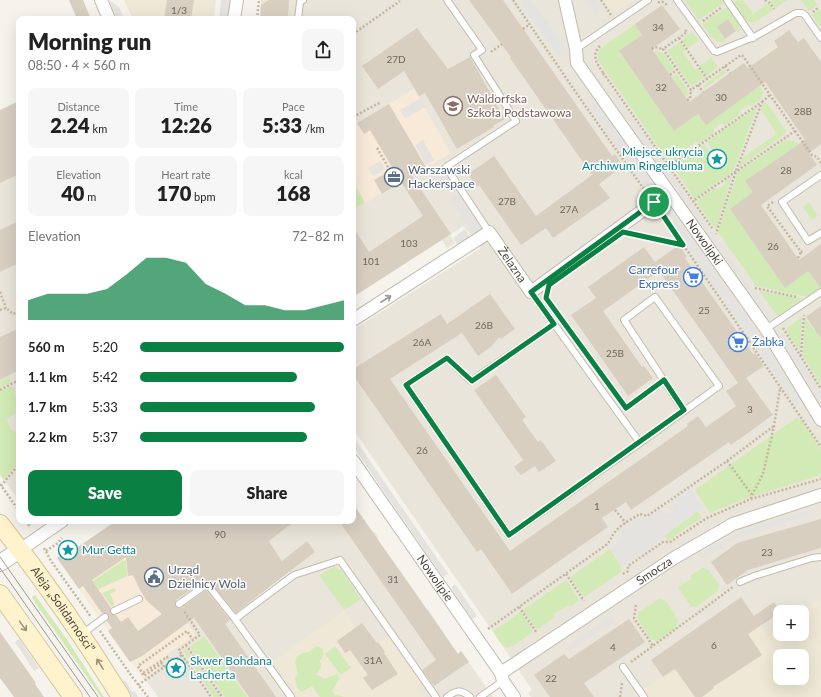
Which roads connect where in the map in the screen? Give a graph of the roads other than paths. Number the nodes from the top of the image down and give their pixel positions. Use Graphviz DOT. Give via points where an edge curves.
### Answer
graph roads {
  1 [pos="101,0"];
  2 [pos="237,0"];
  3 [pos="303,0"];
  4 [pos="447,0"];
  5 [pos="565,0"];
  6 [pos="648,0"];
  7 [pos="677,0"];
  8 [pos="728,1"];
  9 [pos="108,16"];
  10 [pos="234,16"];
  11 [pos="298,16"];
  12 [pos="753,38"];
  13 [pos="821,38"];
  14 [pos="576,49"];
  15 [pos="821,174"];
  16 [pos="668,192"];
  17 [pos="489,232"];
  18 [pos="821,232"];
  19 [pos="531,292"];
  20 [pos="821,292"];
  21 [pos="356,318"];
  22 [pos="554,324"];
  23 [pos="766,329"];
  24 [pos="684,410"];
  25 [pos="821,420"];
  26 [pos="640,443"];
  27 [pos="356,465"];
  28 [pos="821,495"];
  29 [pos="0,524"];
  30 [pos="58,524"];
  31 [pos="20,550"];
  32 [pos="821,557"];
  33 [pos="0,563"];
  34 [pos="740,582"];
  35 [pos="0,594"];
  36 [pos="139,598"];
  37 [pos="179,604"];
  38 [pos="114,611"];
  39 [pos="105,617"];
  40 [pos="235,619"];
  41 [pos="81,635"];
  42 [pos="623,666"];
  43 [pos="502,677"];
  44 [pos="72,697"];
  45 [pos="121,697"];
  46 [pos="291,697"];
  47 [pos="436,697"];
  48 [pos="447,697"];
  49 [pos="470,697"];
  50 [pos="480,697"];
  51 [pos="514,697"];
  52 [pos="644,697"];
  1 -- 9 [label="street"];
  2 -- 10 [label="street"];
  3 -- 11 [label="lane" via="300,2"];
  4 -- 17 [label="lane" via="482,50 474,55 516,121 446,166"];
  5 -- 14 [label="street, Nowolipki"];
  6 -- 14 [label="lane"];
  7 -- 12 [label="lane" via="714,51"];
  8 -- 12 [label="lane"];
  12 -- 13 [label="lane" via="799,13 805,15"];
  14 -- 16 [label="street, Nowolipki" via="577,63"];
  15 -- 18 [label="lane" via="782,202 808,241"];
  16 -- 19 [label="street, Żelazna"];
  16 -- 23 [label="street, Nowolipki"];
  17 -- 19 [label="street, Żelazna"];
  21 -- 17 [label="street, one-way"];
  19 -- 22 [label="lane"];
  20 -- 23 [label="lane"];
  22 -- 26 [label="lane"];
  22 -- 26 [label="lane" via="472,381 447,358 406,385 509,535"];
  23 -- 25 [label="street, Nowolipki"];
  24 -- 24 [label="lane" via="719,386 655,297 624,320"];
  24 -- 26 [label="lane"];
  27 -- 43 [label="street, Nowolipie"];
  28 -- 43 [label="street, Smocza" via="733,524 674,558"];
  29 -- 31 [label="main road, Aleja „Solidarności”"];
  30 -- 31 [label="street"];
  31 -- 33 [label="street"];
  31 -- 41 [label="main road, Aleja „Solidarności”"];
  32 -- 34 [label="lane"];
  35 -- 44 [label="main road, one-way"];
  36 -- 38 [label="lane"];
  37 -- 40 [label="lane" via="207,584"];
  39 -- 41 [label="lane"];
  40 -- 46 [label="lane"];
  40 -- 47 [label="lane" via="294,575 340,560"];
  45 -- 41 [label="main road, Aleja „Solidarności”, one-way"];
  42 -- 52 [label="lane"];
  43 -- 50 [label="lane"];
  43 -- 51 [label="street, Nowolipie"];
  48 -- 49 [label="lane" via="459,690"];
}
